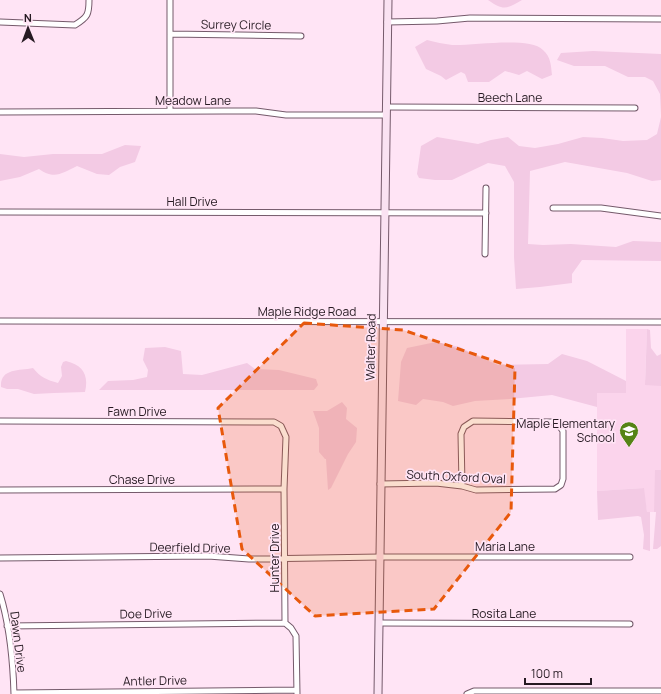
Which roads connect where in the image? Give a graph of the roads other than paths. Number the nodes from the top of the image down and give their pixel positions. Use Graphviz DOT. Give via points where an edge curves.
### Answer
graph roads {
  1 [pos="89,0"];
  2 [pos="170,0"];
  3 [pos="388,0"];
  4 [pos="661,19"];
  5 [pos="0,22"];
  6 [pos="387,22"];
  7 [pos="170,34"];
  8 [pos="301,36"];
  9 [pos="386,107"];
  10 [pos="635,108"];
  11 [pos="170,111"];
  12 [pos="0,112"];
  13 [pos="386,115"];
  14 [pos="486,188"];
  15 [pos="553,208"];
  16 [pos="0,212"];
  17 [pos="384,212"];
  18 [pos="486,213"];
  19 [pos="661,216"];
  20 [pos="485,254"];
  21 [pos="0,321"];
  22 [pos="383,322"];
  23 [pos="661,322"];
  24 [pos="0,422"];
  25 [pos="274,422"];
  26 [pos="380,484"];
  27 [pos="462,486"];
  28 [pos="284,489"];
  29 [pos="0,490"];
  30 [pos="380,557"];
  31 [pos="0,558"];
  32 [pos="630,558"];
  33 [pos="285,559"];
  34 [pos="0,594"];
  35 [pos="285,623"];
  36 [pos="379,623"];
  37 [pos="630,624"];
  38 [pos="7,626"];
  39 [pos="661,691"];
  40 [pos="297,692"];
  41 [pos="14,693"];
  42 [pos="378,694"];
  43 [pos="467,694"];
  1 -- 5 [label="street" via="89,12 75,25"];
  2 -- 7 [label="street"];
  3 -- 6 [label="street, Walter Road"];
  4 -- 6 [label="street" via="470,18"];
  6 -- 9 [label="street, Walter Road"];
  7 -- 8 [label="street, Surrey Circle"];
  7 -- 11 [label="street"];
  9 -- 10 [label="street, Beech Lane"];
  9 -- 13 [label="street, Walter Road"];
  11 -- 12 [label="street, Meadow Lane"];
  11 -- 13 [label="street, Meadow Lane"];
  13 -- 17 [label="street, Walter Road"];
  14 -- 18 [label="street"];
  15 -- 19 [label="street" via="601,208"];
  16 -- 17 [label="street, Hall Drive"];
  17 -- 18 [label="street, Hall Drive"];
  17 -- 22 [label="street, Walter Road"];
  18 -- 20 [label="street"];
  21 -- 22 [label="street, Maple Ridge Road"];
  22 -- 23 [label="street, Maple Ridge Road"];
  22 -- 26 [label="street, Walter Road"];
  24 -- 25 [label="street, Fawn Drive"];
  25 -- 28 [label="street, Hunter Drive" via="281,426 286,437"];
  26 -- 27 [label="street, South Oxford Oval" via="436,483"];
  26 -- 30 [label="street, Walter Road"];
  27 -- 27 [label="street, South Oxford Oval" via="461,434 464,427 473,421 552,422 558,424 563,431 563,479 561,485 555,489 476,490"];
  28 -- 29 [label="street, Chase Drive"];
  28 -- 33 [label="street, Hunter Drive"];
  30 -- 32 [label="street, Maria Lane"];
  30 -- 33 [label="street, Deerfield Drive"];
  30 -- 36 [label="street, Walter Road"];
  31 -- 33 [label="street, Deerfield Drive" via="208,556"];
  33 -- 35 [label="street, Hunter Drive"];
  34 -- 38 [label="street, Dawn Drive"];
  35 -- 38 [label="street, Doe Drive"];
  35 -- 40 [label="street" via="292,628 296,636"];
  36 -- 37 [label="street, Rosita Lane"];
  36 -- 42 [label="street, Walter Road"];
  38 -- 41 [label="street, Dawn Drive"];
  39 -- 43 [label="street" via="474,691"];
  40 -- 41 [label="street, Antler Drive"];
}
